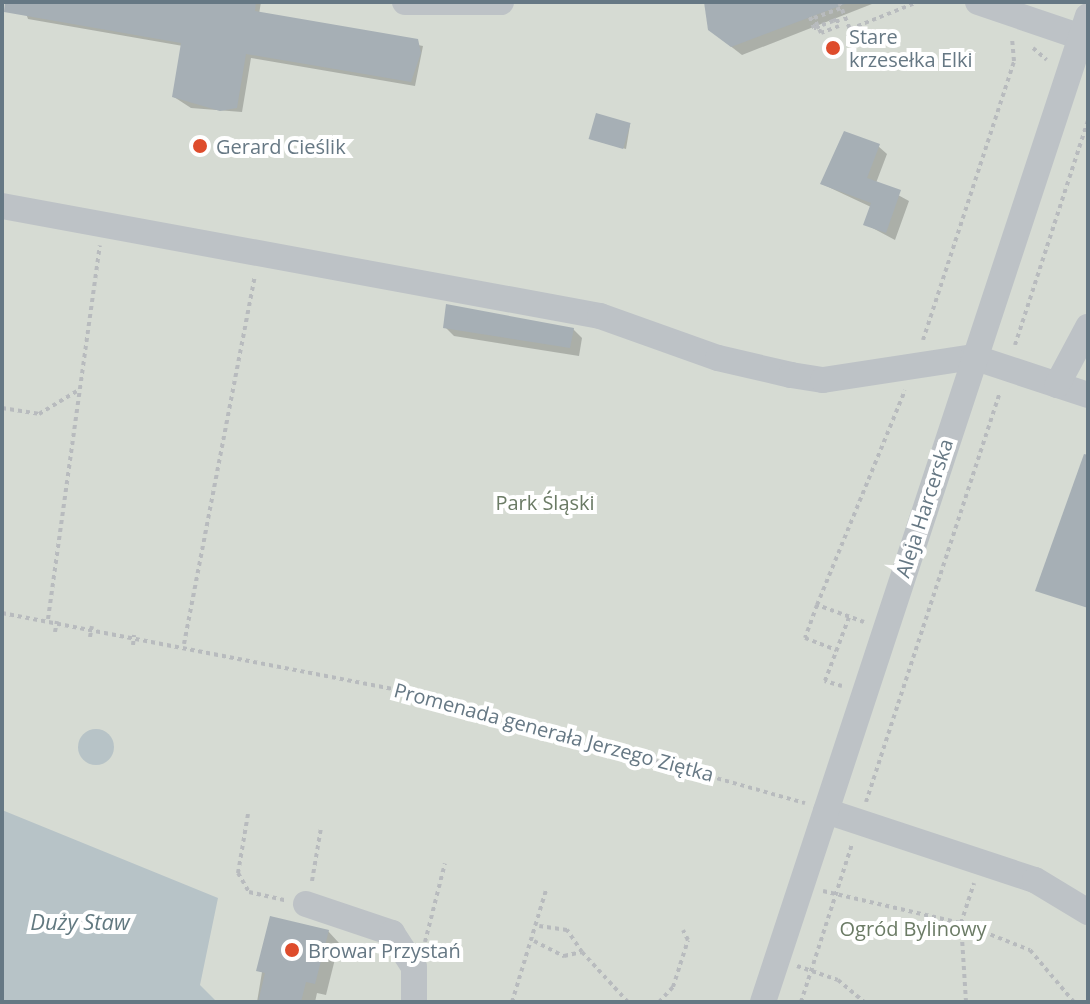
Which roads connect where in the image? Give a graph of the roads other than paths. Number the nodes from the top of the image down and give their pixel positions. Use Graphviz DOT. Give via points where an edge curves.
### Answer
graph roads {
  1 [pos="405,2"];
  2 [pos="501,2"];
  3 [pos="978,2"];
  4 [pos="1083,26"];
  5 [pos="2,206"];
  6 [pos="1088,327"];
  7 [pos="973,357"];
  8 [pos="1057,385"];
  9 [pos="1088,395"];
  10 [pos="826,811"];
  11 [pos="306,904"];
  12 [pos="1088,912"];
  13 [pos="415,991"];
  14 [pos="763,1002"];
  1 -- 2 [label="street"];
  3 -- 4 [label="street"];
  4 -- 7 [label="street, Aleja Harcerska"];
  5 -- 7 [label="street" via="600,316 718,358 823,380"];
  6 -- 8 [label="street"];
  7 -- 8 [label="street"];
  7 -- 10 [label="street, Aleja Harcerska"];
  8 -- 9 [label="street"];
  10 -- 12 [label="street" via="1055,889"];
  10 -- 14 [label="street, Aleja Harcerska"];
  11 -- 13 [label="street" via="392,933"];
}
